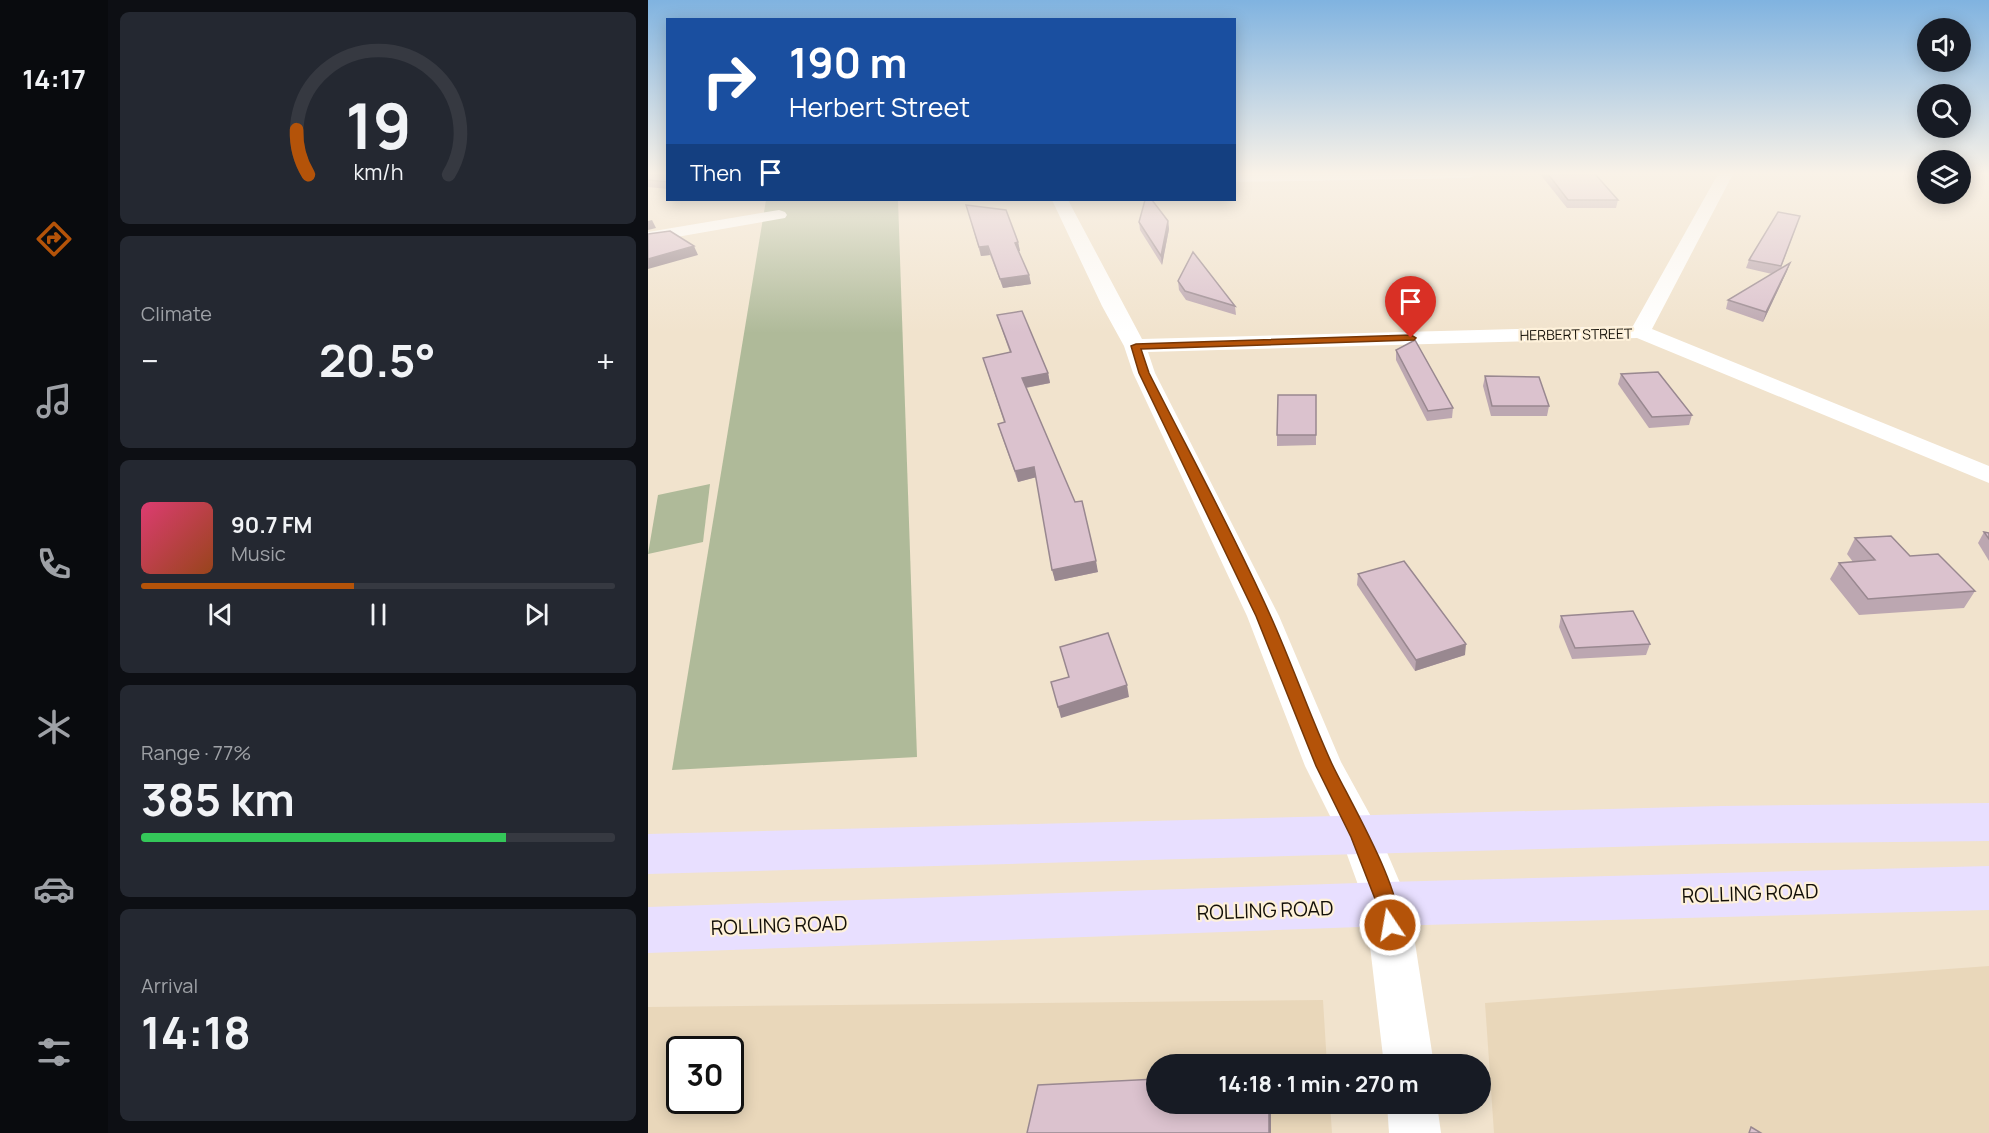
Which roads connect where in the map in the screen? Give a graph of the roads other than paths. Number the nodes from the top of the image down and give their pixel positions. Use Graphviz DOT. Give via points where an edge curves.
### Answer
graph roads {
  1 [pos="705,227"];
  2 [pos="1073,227"];
  3 [pos="1697,227"];
  4 [pos="648,237"];
  5 [pos="1640,332"];
  6 [pos="1136,346"];
  7 [pos="1989,476"];
  8 [pos="1989,822"];
  9 [pos="1360,835"];
  10 [pos="648,854"];
  11 [pos="1989,888"];
  12 [pos="1387,904"];
  13 [pos="648,930"];
  14 [pos="1407,1054"];
  15 [pos="1413,1114"];
  16 [pos="1415,1133"];
  1 -- 4 [label="street"];
  2 -- 6 [label="street"];
  3 -- 5 [label="street"];
  5 -- 6 [label="street, HERBERT STREET"];
  5 -- 7 [label="street, HERBERT STREET"];
  6 -- 9 [label="street" via="1144,373 1263,616 1324,766"];
  8 -- 9 [label="main road"];
  9 -- 10 [label="main road"];
  9 -- 12 [label="street"];
  11 -- 12 [label="main road, ROLLING ROAD"];
  12 -- 13 [label="main road, ROLLING ROAD"];
  12 -- 14 [label="street"];
  15 -- 16 [label="street"];
}
